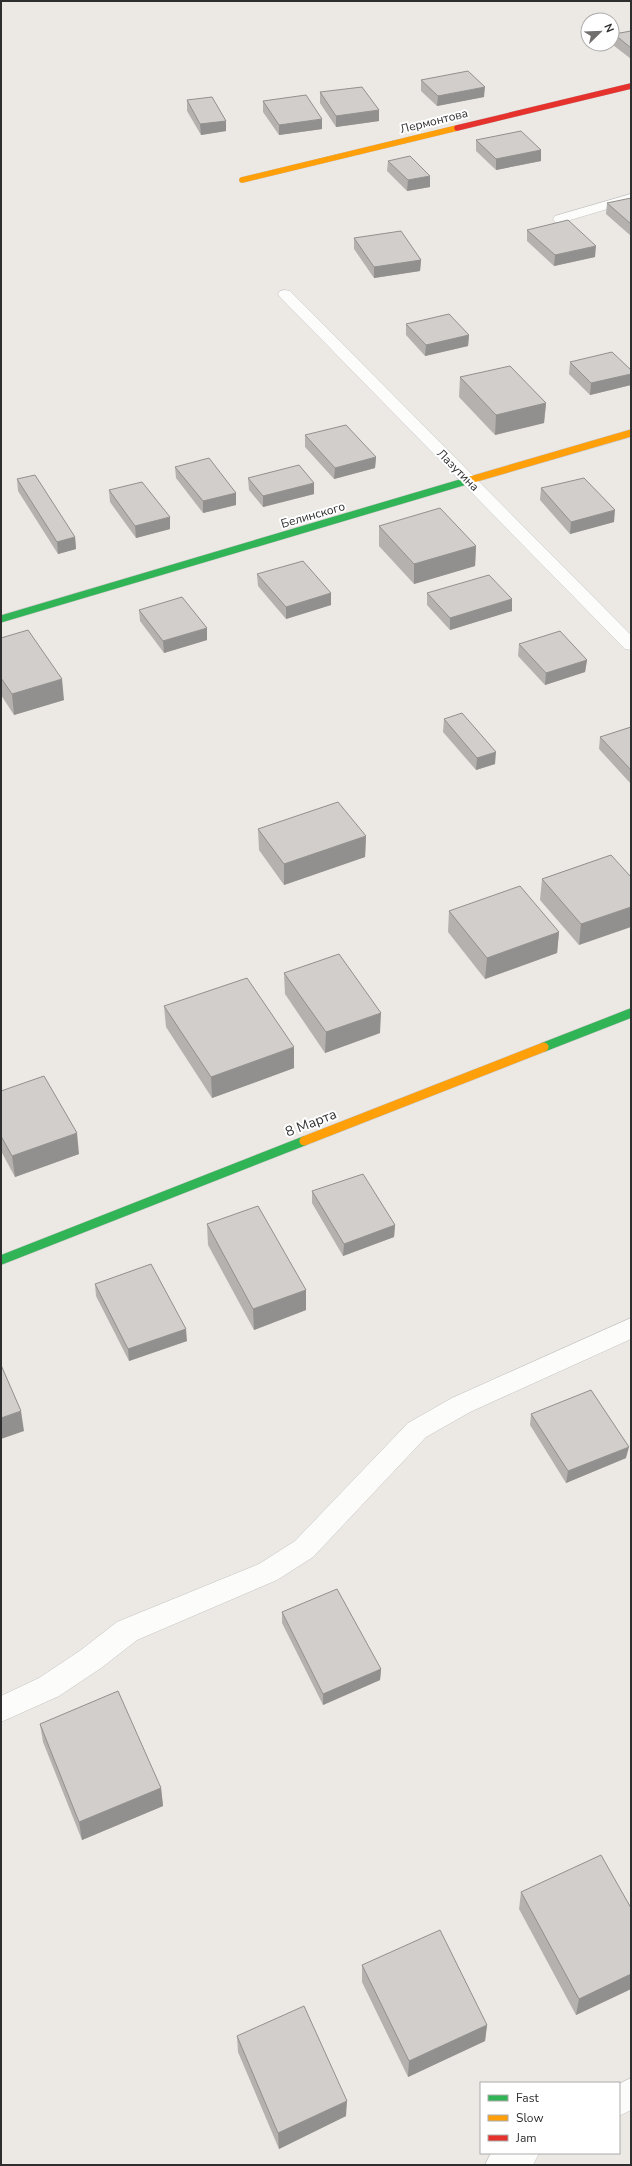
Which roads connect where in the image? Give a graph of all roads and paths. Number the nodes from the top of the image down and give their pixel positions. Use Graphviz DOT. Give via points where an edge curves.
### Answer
graph roads {
  1 [pos="631,86"];
  2 [pos="242,180"];
  3 [pos="631,198"];
  4 [pos="560,219"];
  5 [pos="285,294"];
  6 [pos="631,433"];
  7 [pos="469,481"];
  8 [pos="1,619"];
  9 [pos="631,645"];
  10 [pos="631,1013"];
  11 [pos="1,1260"];
  12 [pos="631,1328"];
  13 [pos="1,1709"];
  14 [pos="631,2094"];
  15 [pos="620,2100"];
  16 [pos="521,2154"];
  17 [pos="501,2165"];
  1 -- 2 [label="street, Лермонтова"];
  3 -- 4 [label="street"];
  5 -- 7 [label="street, Лазутина"];
  6 -- 7 [label="street, Белинского"];
  7 -- 8 [label="street, Белинского"];
  7 -- 9 [label="street, Лазутина"];
  10 -- 11 [label="street, 8 Марта"];
  12 -- 13 [label="street" via="462,1405 417,1430 304,1549 268,1572 127,1631 49,1687"];
  14 -- 15 [label="street"];
  16 -- 17 [label="street"];
}
